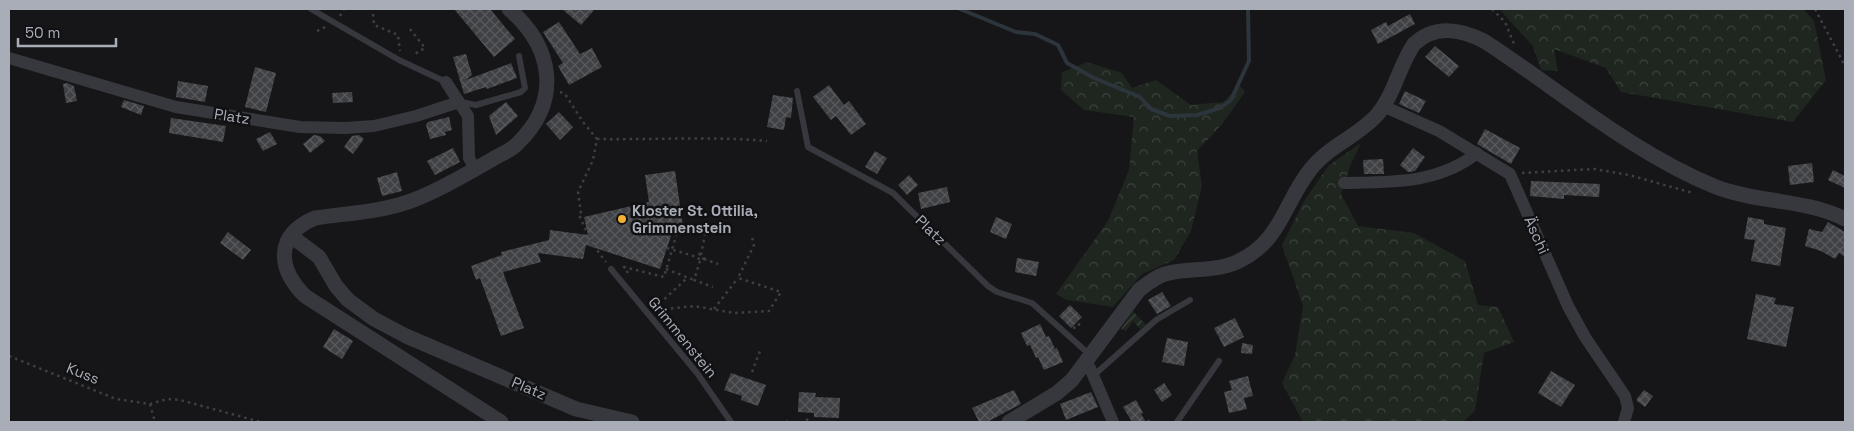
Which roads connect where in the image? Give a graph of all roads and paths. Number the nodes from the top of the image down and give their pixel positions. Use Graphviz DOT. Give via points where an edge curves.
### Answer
graph roads {
  1 [pos="311,9"];
  2 [pos="509,9"];
  3 [pos="1492,9"];
  4 [pos="1815,9"];
  5 [pos="373,14"];
  6 [pos="410,29"];
  7 [pos="410,56"];
  8 [pos="518,56"];
  9 [pos="9,58"];
  10 [pos="399,60"];
  11 [pos="1516,63"];
  12 [pos="1845,66"];
  13 [pos="446,82"];
  14 [pos="797,91"];
  15 [pos="565,94"];
  16 [pos="459,102"];
  17 [pos="1383,106"];
  18 [pos="597,139"];
  19 [pos="768,141"];
  20 [pos="1477,153"];
  21 [pos="475,169"];
  22 [pos="1510,174"];
  23 [pos="1344,183"];
  24 [pos="1695,194"];
  25 [pos="674,206"];
  26 [pos="1845,219"];
  27 [pos="705,234"];
  28 [pos="751,234"];
  29 [pos="291,236"];
  30 [pos="667,248"];
  31 [pos="672,250"];
  32 [pos="701,255"];
  33 [pos="697,257"];
  34 [pos="704,259"];
  35 [pos="700,261"];
  36 [pos="718,264"];
  37 [pos="611,269"];
  38 [pos="666,270"];
  39 [pos="629,274"];
  40 [pos="688,277"];
  41 [pos="738,278"];
  42 [pos="694,280"];
  43 [pos="713,287"];
  44 [pos="1190,300"];
  45 [pos="650,301"];
  46 [pos="655,308"];
  47 [pos="714,309"];
  48 [pos="760,351"];
  49 [pos="9,356"];
  50 [pos="1219,361"];
  51 [pos="1090,365"];
  52 [pos="752,372"];
  53 [pos="150,404"];
  54 [pos="806,419"];
  55 [pos="155,422"];
  56 [pos="261,422"];
  57 [pos="501,422"];
  58 [pos="632,422"];
  59 [pos="731,422"];
  60 [pos="811,422"];
  61 [pos="829,422"];
  62 [pos="836,422"];
  63 [pos="1010,422"];
  64 [pos="1113,422"];
  65 [pos="1177,422"];
  66 [pos="1624,422"];
  1 -- 10 [label="lane"];
  2 -- 21 [label="street" via="523,20 539,43 547,71 545,100 534,125 517,145"];
  3 -- 11 [label="path" via="1505,22 1516,49"];
  4 -- 12 [label="path"];
  5 -- 10 [label="path" via="374,25 398,35"];
  6 -- 7 [label="path" via="425,48"];
  8 -- 16 [label="lane" via="525,88 521,92 475,105"];
  9 -- 16 [label="street, Platz" via="176,107 300,127 374,126"];
  10 -- 13 [label="lane"];
  11 -- 17 [label="street" via="1469,33 1440,30 1414,44"];
  11 -- 26 [label="street" via="1621,137 1695,177 1741,195 1812,207"];
  13 -- 16 [label="street"];
  14 -- 51 [label="lane, Platz" via="808,147 893,193 988,286 1032,303"];
  15 -- 18 [label="path"];
  16 -- 21 [label="street" via="468,116 469,158"];
  17 -- 20 [label="street" via="1439,131"];
  17 -- 51 [label="street" via="1365,127 1309,171 1284,218 1257,250 1238,262 1215,269 1165,274 1151,281 1139,290"];
  18 -- 19 [label="path" via="727,138"];
  18 -- 37 [label="path" via="593,160 579,189 579,215 592,245"];
  20 -- 22 [label="street"];
  20 -- 23 [label="street" via="1447,172 1425,179"];
  21 -- 29 [label="street" via="414,200 315,218 297,228"];
  22 -- 24 [label="path" via="1594,169 1629,174"];
  22 -- 66 [label="street, Äschi" via="1568,306 1625,396 1628,408"];
  25 -- 31 [label="path" via="678,229"];
  27 -- 32 [label="path"];
  28 -- 41 [label="path" via="754,245"];
  29 -- 57 [label="street" via="285,255 286,272 292,284 305,296"];
  29 -- 58 [label="street, Platz" via="318,257 348,300 374,319 406,336 576,408"];
  30 -- 31 [label="path"];
  31 -- 33 [label="path"];
  31 -- 38 [label="path"];
  32 -- 33 [label="path"];
  32 -- 34 [label="path"];
  33 -- 35 [label="path"];
  34 -- 35 [label="path"];
  34 -- 36 [label="path"];
  35 -- 42 [label="path"];
  37 -- 59 [label="lane, Grimmenstein" via="697,373"];
  38 -- 39 [label="path" via="664,277 624,267"];
  38 -- 40 [label="path"];
  40 -- 42 [label="path"];
  40 -- 46 [label="path"];
  41 -- 47 [label="path"];
  41 -- 47 [label="path" via="781,292 769,311 734,313"];
  42 -- 43 [label="path"];
  44 -- 51 [label="lane"];
  45 -- 46 [label="path"];
  46 -- 47 [label="path" via="671,310 694,306"];
  48 -- 52 [label="path"];
  49 -- 53 [label="path, Kuss" via="116,399"];
  50 -- 65 [label="lane"];
  51 -- 63 [label="street" via="1057,393"];
  51 -- 64 [label="street, Platz"];
  53 -- 55 [label="path"];
  53 -- 56 [label="path, Kuss" via="167,399 180,400"];
  54 -- 60 [label="path"];
  61 -- 62 [label="path"];
}
